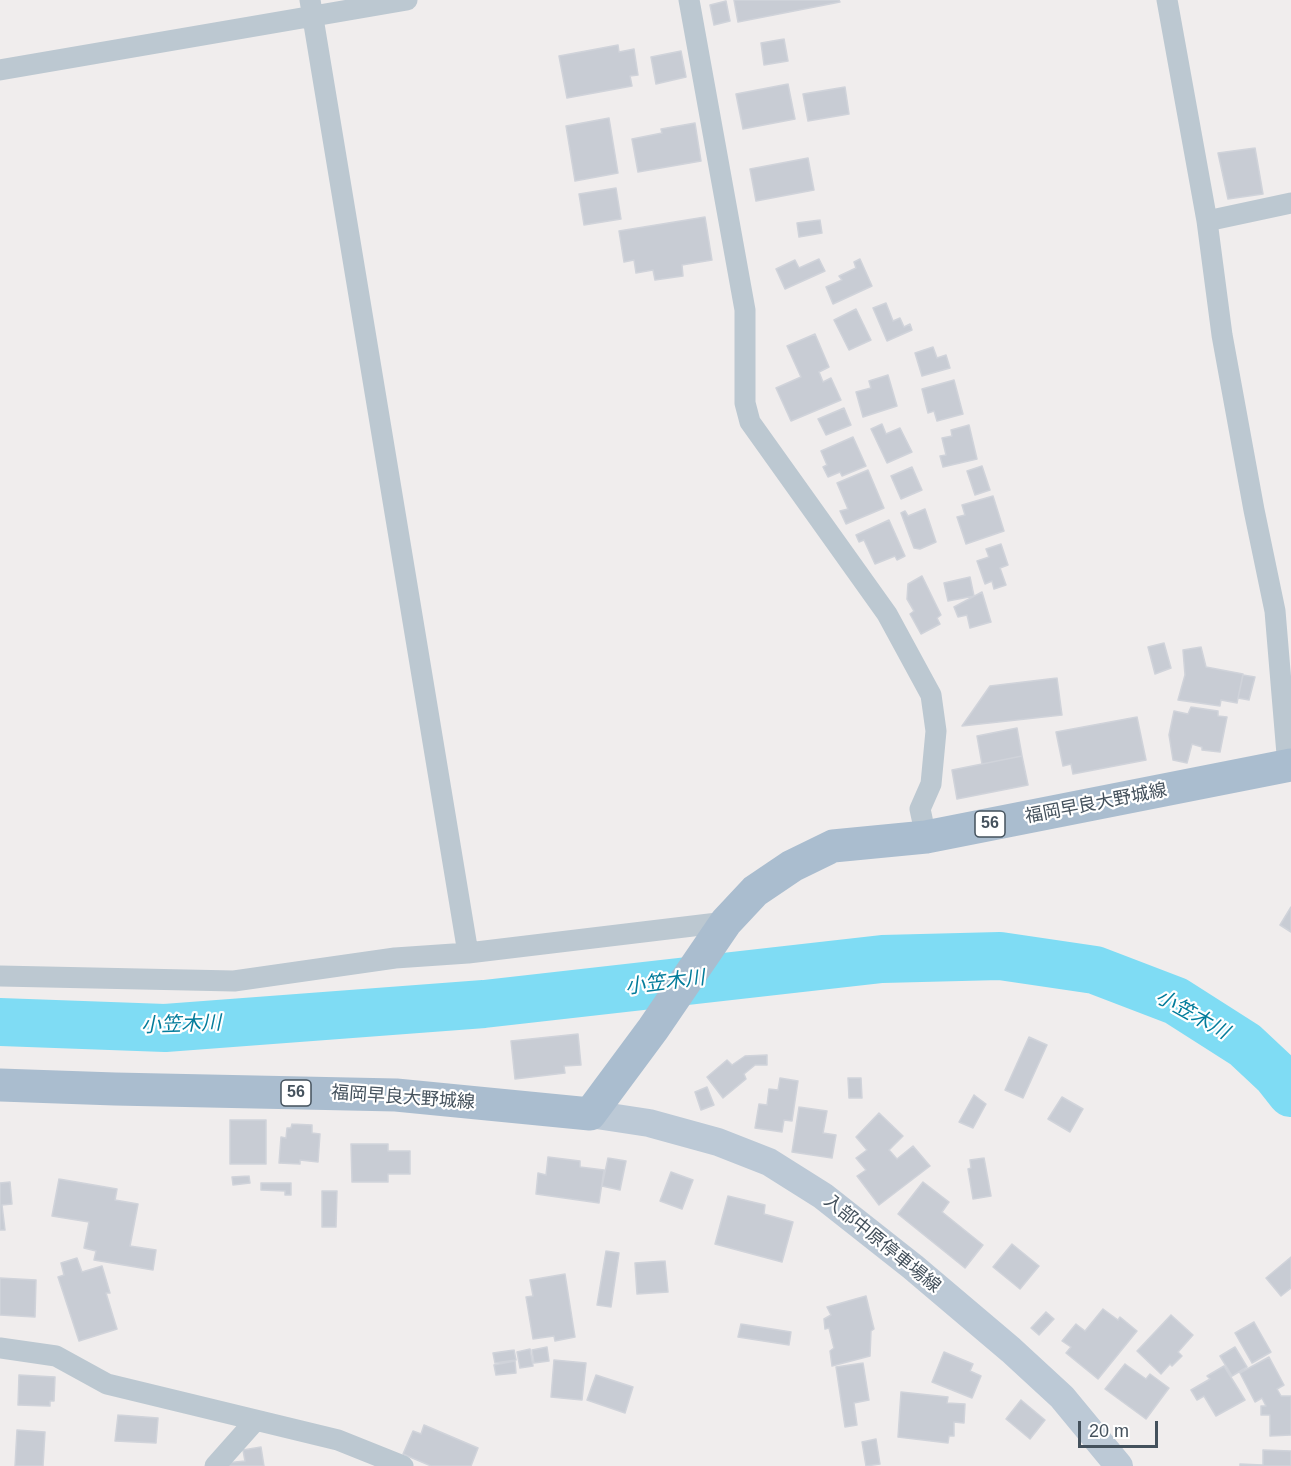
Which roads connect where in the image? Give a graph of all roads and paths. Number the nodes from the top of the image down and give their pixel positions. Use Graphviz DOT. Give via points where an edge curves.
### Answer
graph roads {
  1 [pos="407,0"];
  2 [pos="688,0"];
  3 [pos="1167,0"];
  4 [pos="312,8"];
  5 [pos="0,70"];
  6 [pos="1291,203"];
  7 [pos="1207,221"];
  8 [pos="1290,766"];
  9 [pos="926,837"];
  10 [pos="722,929"];
  11 [pos="468,953"];
  12 [pos="0,976"];
  13 [pos="0,1085"];
  14 [pos="590,1114"];
  15 [pos="0,1352"];
  16 [pos="255,1421"];
  17 [pos="215,1466"];
  18 [pos="404,1466"];
  19 [pos="1119,1466"];
  1 -- 4 [label="street"];
  2 -- 9 [label="street" via="745,310 745,403 750,422 887,614 931,695 936,732 931,784 920,809"];
  3 -- 7 [label="street"];
  4 -- 5 [label="street"];
  4 -- 11 [label="street"];
  6 -- 7 [label="street"];
  7 -- 8 [label="street" via="1222,335 1275,611"];
  8 -- 9 [label="main road, 福岡早良大野城線 / 56"];
  9 -- 10 [label="main road, 福岡早良大野城線 / 56" via="833,846 792,866 755,891"];
  10 -- 11 [label="street"];
  10 -- 14 [label="main road, 56"];
  11 -- 12 [label="street" via="395,958 234,981"];
  13 -- 14 [label="main road, 福岡早良大野城線 / 56" via="396,1095"];
  14 -- 19 [label="main road, 入部中原停車場線" via="649,1123 718,1142 769,1162 824,1196 1011,1350 1062,1397"];
  15 -- 16 [label="street" via="56,1356 107,1384"];
  16 -- 17 [label="street"];
  16 -- 18 [label="street" via="338,1440"];
}
